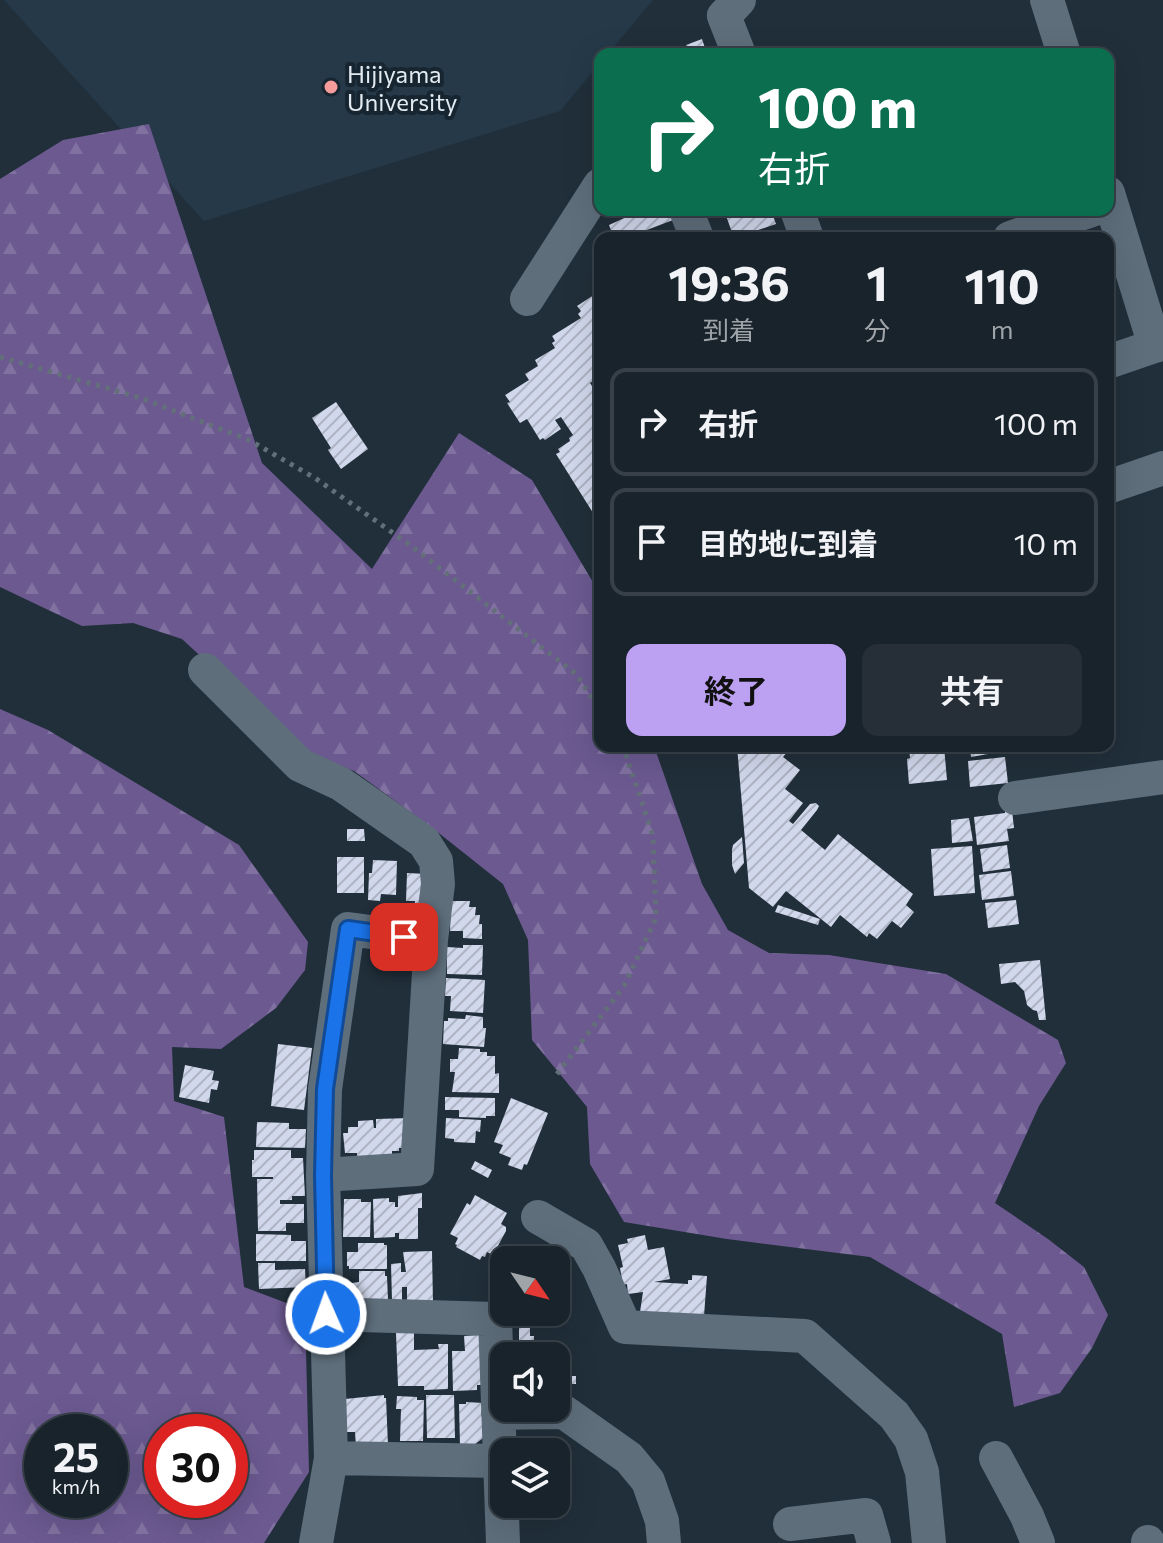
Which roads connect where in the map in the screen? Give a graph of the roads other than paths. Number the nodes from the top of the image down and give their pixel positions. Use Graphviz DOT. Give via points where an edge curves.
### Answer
graph roads {
  1 [pos="739,0"];
  2 [pos="1047,0"];
  3 [pos="737,48"];
  4 [pos="1057,48"];
  5 [pos="594,194"];
  6 [pos="1070,216"];
  7 [pos="1110,216"];
  8 [pos="1026,232"];
  9 [pos="527,299"];
  10 [pos="1159,344"];
  11 [pos="1114,360"];
  12 [pos="1163,468"];
  13 [pos="1114,485"];
  14 [pos="205,670"];
  15 [pos="1163,777"];
  16 [pos="1015,798"];
  17 [pos="431,940"];
  18 [pos="323,1175"];
  19 [pos="538,1217"];
  20 [pos="326,1314"];
  21 [pos="496,1342"];
  22 [pos="570,1416"];
  23 [pos="331,1458"];
  24 [pos="996,1458"];
  25 [pos="490,1461"];
  26 [pos="502,1518"];
  27 [pos="790,1524"];
  28 [pos="316,1543"];
  29 [pos="503,1543"];
  30 [pos="664,1543"];
  31 [pos="874,1543"];
  32 [pos="929,1543"];
  33 [pos="1038,1543"];
  1 -- 3 [label="street" via="724,16"];
  2 -- 4 [label="street"];
  5 -- 9 [label="street"];
  6 -- 8 [label="street"];
  7 -- 10 [label="street"];
  10 -- 11 [label="street"];
  12 -- 13 [label="street"];
  14 -- 17 [label="street" via="300,765 341,784 424,842 436,861 438,884"];
  15 -- 16 [label="street"];
  17 -- 18 [label="street" via="417,1169"];
  17 -- 18 [label="street" via="348,929 325,1089"];
  18 -- 20 [label="street"];
  19 -- 32 [label="street" via="586,1245 625,1327 805,1336 894,1415 911,1439 922,1472"];
  20 -- 21 [label="street" via="495,1319"];
  20 -- 23 [label="street"];
  22 -- 30 [label="street" via="629,1458 648,1481"];
  23 -- 25 [label="street"];
  23 -- 28 [label="street"];
  24 -- 33 [label="street"];
  26 -- 29 [label="street"];
  27 -- 31 [label="street" via="866,1515"];
}
